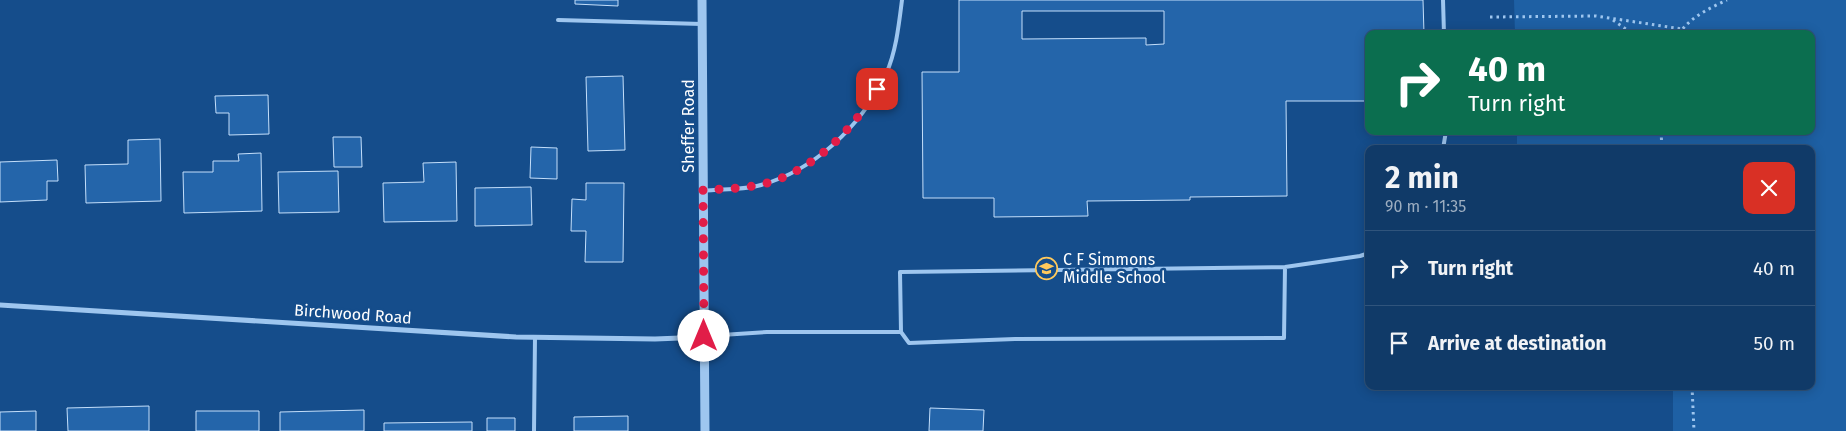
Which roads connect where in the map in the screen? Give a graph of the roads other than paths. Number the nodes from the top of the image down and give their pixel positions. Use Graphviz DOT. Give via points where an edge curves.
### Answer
graph roads {
  1 [pos="702,0"];
  2 [pos="902,0"];
  3 [pos="1443,0"];
  4 [pos="558,20"];
  5 [pos="702,24"];
  6 [pos="1444,30"];
  7 [pos="703,190"];
  8 [pos="1365,254"];
  9 [pos="1285,267"];
  10 [pos="0,305"];
  11 [pos="901,332"];
  12 [pos="704,336"];
  13 [pos="535,337"];
  14 [pos="534,431"];
  15 [pos="705,431"];
  1 -- 5 [label="street, Sheffer Road"];
  2 -- 7 [label="lane" via="897,37 886,73 868,104 841,137 815,160 786,176 755,186"];
  3 -- 6 [label="lane"];
  4 -- 5 [label="lane"];
  5 -- 7 [label="street, Sheffer Road"];
  7 -- 12 [label="street, Sheffer Road"];
  8 -- 9 [label="lane"];
  9 -- 11 [label="lane" via="900,272"];
  9 -- 11 [label="lane" via="1284,338 1014,339 909,343"];
  10 -- 13 [label="street, Birchwood Road"];
  11 -- 12 [label="lane" via="767,332"];
  12 -- 13 [label="street, Birchwood Road"];
  12 -- 15 [label="street, Sheffer Road"];
  13 -- 14 [label="lane"];
}
